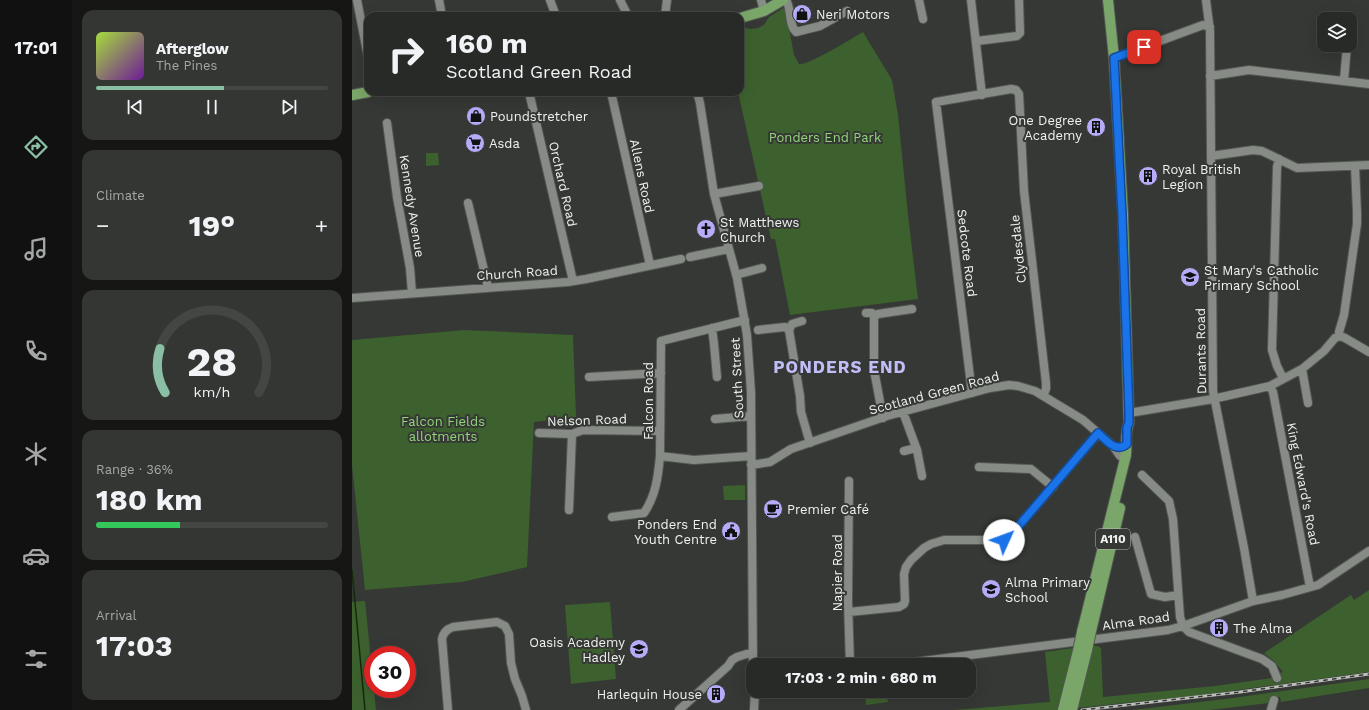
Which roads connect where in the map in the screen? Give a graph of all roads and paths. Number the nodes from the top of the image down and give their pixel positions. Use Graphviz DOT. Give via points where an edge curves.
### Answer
graph roads {
  1 [pos="357,0"];
  2 [pos="438,0"];
  3 [pos="550,0"];
  4 [pos="620,0"];
  5 [pos="667,0"];
  6 [pos="762,0"];
  7 [pos="783,0"];
  8 [pos="786,0"];
  9 [pos="920,0"];
  10 [pos="972,0"];
  11 [pos="1019,0"];
  12 [pos="1108,0"];
  13 [pos="1206,0"];
  14 [pos="764,10"];
  15 [pos="847,11"];
  16 [pos="441,12"];
  17 [pos="554,12"];
  18 [pos="626,12"];
  19 [pos="666,12"];
  20 [pos="744,17"];
  21 [pos="923,19"];
  22 [pos="1210,27"];
  23 [pos="364,36"];
  24 [pos="977,41"];
  25 [pos="1346,52"];
  26 [pos="1114,58"];
  27 [pos="1210,76"];
  28 [pos="1344,81"];
  29 [pos="1369,84"];
  30 [pos="364,92"];
  31 [pos="352,94"];
  32 [pos="982,95"];
  33 [pos="531,96"];
  34 [pos="612,96"];
  35 [pos="698,96"];
  36 [pos="387,123"];
  37 [pos="1211,156"];
  38 [pos="1279,159"];
  39 [pos="1369,165"];
  40 [pos="1355,166"];
  41 [pos="758,186"];
  42 [pos="714,194"];
  43 [pos="468,203"];
  44 [pos="730,249"];
  45 [pos="690,257"];
  46 [pos="681,259"];
  47 [pos="650,265"];
  48 [pos="762,268"];
  49 [pos="736,275"];
  50 [pos="573,281"];
  51 [pos="488,287"];
  52 [pos="412,293"];
  53 [pos="352,298"];
  54 [pos="912,309"];
  55 [pos="745,320"];
  56 [pos="802,321"];
  57 [pos="712,328"];
  58 [pos="758,330"];
  59 [pos="789,330"];
  60 [pos="1340,336"];
  61 [pos="1369,352"];
  62 [pos="1302,368"];
  63 [pos="661,373"];
  64 [pos="715,373"];
  65 [pos="589,377"];
  66 [pos="1283,378"];
  67 [pos="1270,386"];
  68 [pos="972,393"];
  69 [pos="1043,396"];
  70 [pos="1213,399"];
  71 [pos="1308,403"];
  72 [pos="903,412"];
  73 [pos="1129,413"];
  74 [pos="751,416"];
  75 [pos="883,418"];
  76 [pos="719,420"];
  77 [pos="660,431"];
  78 [pos="539,433"];
  79 [pos="1098,433"];
  80 [pos="572,434"];
  81 [pos="810,443"];
  82 [pos="1130,445"];
  83 [pos="1113,446"];
  84 [pos="916,448"];
  85 [pos="904,451"];
  86 [pos="660,456"];
  87 [pos="751,456"];
  88 [pos="1125,458"];
  89 [pos="752,465"];
  90 [pos="979,467"];
  91 [pos="1142,475"];
  92 [pos="922,476"];
  93 [pos="850,482"];
  94 [pos="1053,487"];
  95 [pos="569,510"];
  96 [pos="612,517"];
  97 [pos="1135,537"];
  98 [pos="1369,551"];
  99 [pos="1310,587"];
  100 [pos="1178,595"];
  101 [pos="1253,601"];
  102 [pos="849,612"];
  103 [pos="1183,626"];
  104 [pos="1087,631"];
  105 [pos="753,652"];
  106 [pos="753,658"];
  107 [pos="850,658"];
  108 [pos="946,658"];
  109 [pos="1277,678"];
  110 [pos="755,698"];
  111 [pos="1071,699"];
  112 [pos="1274,700"];
  113 [pos="448,710"];
  114 [pos="526,710"];
  115 [pos="679,710"];
  116 [pos="754,710"];
  117 [pos="1063,710"];
  118 [pos="1072,710"];
  119 [pos="1271,710"];
  1 -- 23 [label="street"];
  2 -- 16 [label="street"];
  3 -- 17 [label="street"];
  4 -- 18 [label="street"];
  5 -- 19 [label="street"];
  6 -- 14 [label="street"];
  7 -- 14 [label="main road"];
  8 -- 15 [label="street" via="792,28 798,32 820,26"];
  9 -- 21 [label="street"];
  10 -- 24 [label="street"];
  11 -- 24 [label="street" via="1018,36"];
  12 -- 26 [label="main road, A110"];
  13 -- 22 [label="street, Durants Road"];
  14 -- 20 [label="main road"];
  22 -- 26 [label="street" via="1203,25"];
  22 -- 27 [label="street, Durants Road"];
  24 -- 32 [label="street"];
  25 -- 28 [label="street"];
  26 -- 73 [label="main road, A110"];
  27 -- 28 [label="street" via="1249,70"];
  27 -- 37 [label="street, Durants Road"];
  28 -- 29 [label="street"];
  30 -- 31 [label="main road"];
  32 -- 68 [label="street, Sedcote Road" via="936,102"];
  32 -- 69 [label="street, Clydesdale" via="1016,90 1019,94 1024,191 1046,384"];
  33 -- 50 [label="street, Orchard Road"];
  34 -- 47 [label="street, Allens Road"];
  35 -- 42 [label="street, South Street"];
  36 -- 52 [label="street, Kennedy Avenue"];
  37 -- 38 [label="street" via="1253,150"];
  37 -- 70 [label="street, Durants Road"];
  38 -- 40 [label="street" via="1297,168"];
  38 -- 66 [label="street" via="1272,350"];
  39 -- 40 [label="street"];
  40 -- 60 [label="street" via="1357,224"];
  41 -- 42 [label="street"];
  42 -- 44 [label="street, South Street"];
  43 -- 51 [label="street"];
  44 -- 45 [label="street"];
  44 -- 49 [label="street, South Street"];
  46 -- 47 [label="street, Church Road"];
  47 -- 50 [label="street, Church Road"];
  48 -- 49 [label="street"];
  49 -- 55 [label="street, South Street"];
  50 -- 51 [label="street, Church Road"];
  51 -- 52 [label="street, Church Road"];
  52 -- 53 [label="street, Church Road"];
  54 -- 75 [label="street" via="870,315 874,370"];
  55 -- 57 [label="street, Falcon Road"];
  55 -- 74 [label="street, South Street"];
  56 -- 59 [label="street" via="792,324"];
  57 -- 63 [label="street, Falcon Road" via="661,341"];
  57 -- 64 [label="street"];
  58 -- 59 [label="street" via="785,327"];
  59 -- 81 [label="street" via="801,412"];
  60 -- 61 [label="street"];
  60 -- 62 [label="street"];
  62 -- 66 [label="street"];
  62 -- 71 [label="street"];
  63 -- 65 [label="street"];
  63 -- 77 [label="street, Falcon Road"];
  66 -- 67 [label="street"];
  67 -- 70 [label="street"];
  67 -- 99 [label="street, King Edward's Road"];
  68 -- 69 [label="street, Scotland Green Road" via="1009,385 1027,388"];
  68 -- 72 [label="street, Scotland Green Road"];
  69 -- 79 [label="street, Scotland Green Road" via="1083,420"];
  70 -- 73 [label="street"];
  70 -- 101 [label="street, Durants Road"];
  72 -- 75 [label="street, Scotland Green Road"];
  72 -- 84 [label="street"];
  73 -- 82 [label="main road, A110" via="1132,431"];
  74 -- 76 [label="street"];
  74 -- 87 [label="street, South Street"];
  75 -- 81 [label="street, Scotland Green Road"];
  77 -- 80 [label="street, Nelson Road" via="583,430"];
  77 -- 86 [label="street, Falcon Road"];
  78 -- 80 [label="street, Nelson Road"];
  79 -- 83 [label="street, Scotland Green Road"];
  79 -- 94 [label="street"];
  80 -- 95 [label="street"];
  81 -- 89 [label="street, Scotland Green Road" via="788,451 770,462"];
  82 -- 83 [label="street" via="1118,448"];
  82 -- 88 [label="main road" via="1128,458"];
  82 -- 104 [label="main road, A110" via="1131,461"];
  83 -- 88 [label="street, Scotland Green Road" via="1120,456"];
  84 -- 85 [label="street"];
  84 -- 92 [label="street"];
  86 -- 87 [label="street, Falcon Road" via="694,460"];
  86 -- 96 [label="street" via="658,479 651,502 644,513"];
  87 -- 89 [label="street, South Street"];
  88 -- 104 [label="main road, A110"];
  89 -- 105 [label="street, South Street"];
  90 -- 94 [label="street" via="1031,469"];
  91 -- 100 [label="street" via="1168,501 1171,508"];
  93 -- 102 [label="street, Napier Road"];
  94 -- 102 [label="street" via="1008,538 944,540 918,552 904,574 905,601 901,606"];
  97 -- 100 [label="street" via="1151,594 1165,597"];
  98 -- 99 [label="street, Alma Road" via="1324,582"];
  99 -- 101 [label="street, Alma Road"];
  100 -- 103 [label="street"];
  101 -- 103 [label="street, Alma Road"];
  102 -- 107 [label="street, Napier Road"];
  103 -- 108 [label="street, Alma Road"];
  103 -- 109 [label="street" via="1189,632 1262,659 1272,666"];
  104 -- 111 [label="main road, A110, bridge"];
  105 -- 106 [label="street, South Street"];
  105 -- 115 [label="street" via="732,660"];
  110 -- 116 [label="street"];
  111 -- 117 [label="main road, A110"];
  111 -- 118 [label="main road, A110"];
  112 -- 119 [label="street"];
  113 -- 114 [label="street" via="443,635 448,628 497,622 505,626 509,634 511,663"];
}
